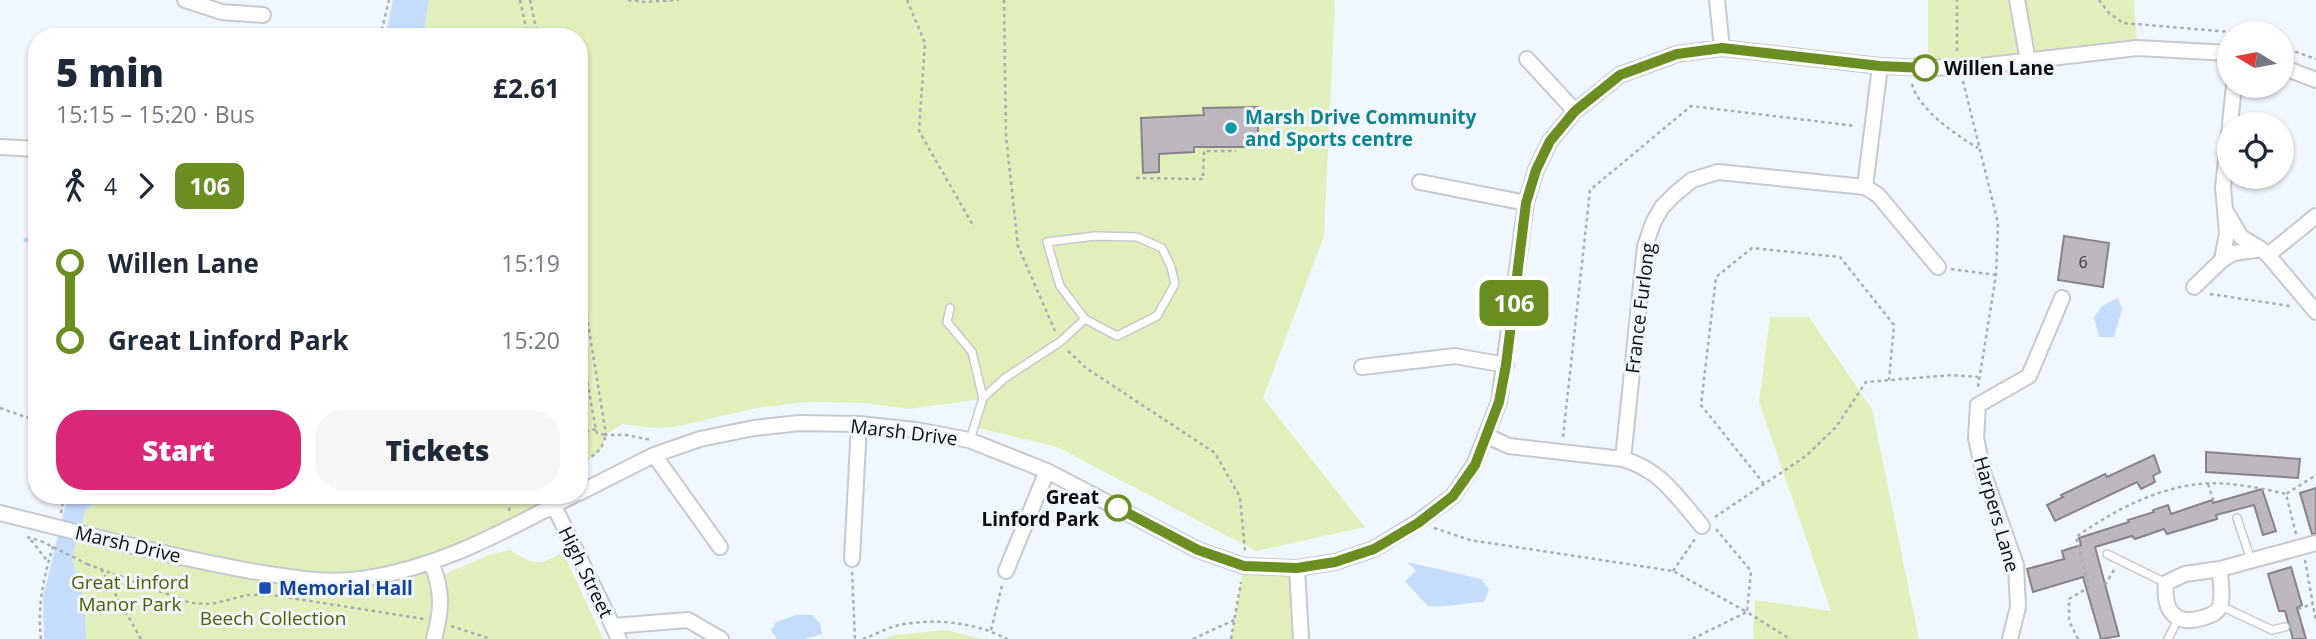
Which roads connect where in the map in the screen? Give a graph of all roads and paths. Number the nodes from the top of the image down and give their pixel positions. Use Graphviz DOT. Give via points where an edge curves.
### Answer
graph roads {
  1 [pos="185,0"];
  2 [pos="520,0"];
  3 [pos="530,0"];
  4 [pos="628,0"];
  5 [pos="679,0"];
  6 [pos="907,0"];
  7 [pos="1717,0"];
  8 [pos="1957,0"];
  9 [pos="2017,0"];
  10 [pos="2099,0"];
  11 [pos="387,2"];
  12 [pos="263,15"];
  13 [pos="382,28"];
  14 [pos="526,28"];
  15 [pos="536,28"];
  16 [pos="2217,31"];
  17 [pos="1722,48"];
  18 [pos="2294,51"];
  19 [pos="2217,52"];
  20 [pos="1527,59"];
  21 [pos="1958,59"];
  22 [pos="2316,59"];
  23 [pos="2028,61"];
  24 [pos="1880,66"];
  25 [pos="1908,67"];
  26 [pos="1961,72"];
  27 [pos="2294,72"];
  28 [pos="2316,80"];
  29 [pos="1575,111"];
  30 [pos="0,148"];
  31 [pos="28,149"];
  32 [pos="1980,149"];
  33 [pos="1236,151"];
  34 [pos="1136,178"];
  35 [pos="1420,182"];
  36 [pos="1865,187"];
  37 [pos="2223,189"];
  38 [pos="1526,203"];
  39 [pos="2225,209"];
  40 [pos="2316,216"];
  41 [pos="974,227"];
  42 [pos="2264,252"];
  43 [pos="2222,260"];
  44 [pos="1938,267"];
  45 [pos="1996,275"];
  46 [pos="2200,290"];
  47 [pos="2062,298"];
  48 [pos="950,308"];
  49 [pos="2315,311"];
  50 [pos="1085,319"];
  51 [pos="588,323"];
  52 [pos="1506,365"];
  53 [pos="1362,367"];
  54 [pos="1978,377"];
  55 [pos="1889,380"];
  56 [pos="588,384"];
  57 [pos="983,398"];
  58 [pos="1978,405"];
  59 [pos="0,408"];
  60 [pos="28,418"];
  61 [pos="859,425"];
  62 [pos="596,429"];
  63 [pos="588,431"];
  64 [pos="606,436"];
  65 [pos="1488,436"];
  66 [pos="970,440"];
  67 [pos="660,453"];
  68 [pos="588,459"];
  69 [pos="1623,459"];
  70 [pos="1047,471"];
  71 [pos="2316,475"];
  72 [pos="1764,484"];
  73 [pos="2208,484"];
  74 [pos="588,489"];
  75 [pos="2286,494"];
  76 [pos="2214,502"];
  77 [pos="558,504"];
  78 [pos="554,506"];
  79 [pos="0,513"];
  80 [pos="2237,518"];
  81 [pos="1418,523"];
  82 [pos="1702,526"];
  83 [pos="29,538"];
  84 [pos="41,541"];
  85 [pos="54,544"];
  86 [pos="2306,546"];
  87 [pos="720,547"];
  88 [pos="2107,554"];
  89 [pos="852,559"];
  90 [pos="2119,560"];
  91 [pos="2251,561"];
  92 [pos="48,562"];
  93 [pos="431,562"];
  94 [pos="1297,568"];
  95 [pos="101,569"];
  96 [pos="2220,569"];
  97 [pos="1006,571"];
  98 [pos="1674,571"];
  99 [pos="2166,583"];
  100 [pos="2105,585"];
  101 [pos="2313,604"];
  102 [pos="2221,606"];
  103 [pos="2298,609"];
  104 [pos="1747,612"];
  105 [pos="2178,619"];
  106 [pos="1234,620"];
  107 [pos="439,622"];
  108 [pos="2316,622"];
  109 [pos="2285,627"];
  110 [pos="991,630"];
  111 [pos="616,633"];
  112 [pos="41,639"];
  113 [pos="141,639"];
  114 [pos="434,639"];
  115 [pos="491,639"];
  116 [pos="721,639"];
  117 [pos="855,639"];
  118 [pos="863,639"];
  119 [pos="1007,639"];
  120 [pos="1193,639"];
  121 [pos="1301,639"];
  122 [pos="1692,639"];
  123 [pos="1790,639"];
  124 [pos="2010,639"];
  125 [pos="2078,639"];
  126 [pos="2168,639"];
  1 -- 12 [label="street" via="222,12"];
  2 -- 14 [label="path"];
  3 -- 15 [label="path"];
  4 -- 5 [label="path"];
  6 -- 41 [label="path" via="925,43 919,131"];
  7 -- 17 [label="street"];
  8 -- 21 [label="path"];
  9 -- 23 [label="street"];
  10 -- 16 [label="path" via="2123,23"];
  11 -- 13 [label="path"];
  17 -- 24 [label="street, Marsh Drive"];
  17 -- 29 [label="street, Marsh Drive" via="1677,54 1620,75"];
  18 -- 22 [label="path"];
  19 -- 23 [label="street, Marsh Drive" via="2137,48"];
  20 -- 29 [label="street"];
  23 -- 25 [label="street, Marsh Drive, bridge"];
  24 -- 25 [label="street, Marsh Drive"];
  24 -- 36 [label="street"];
  25 -- 32 [label="path" via="1915,93 1952,133"];
  26 -- 32 [label="path"];
  27 -- 28 [label="street"];
  29 -- 38 [label="street, Marsh Drive" via="1550,141"];
  30 -- 31 [label="street"];
  32 -- 45 [label="path" via="1998,223"];
  33 -- 34 [label="path" via="1203,151 1203,179"];
  35 -- 38 [label="street"];
  36 -- 44 [label="street" via="1878,195"];
  36 -- 69 [label="street, France Furlong" via="1717,172 1692,180 1662,207 1645,246"];
  37 -- 39 [label="street"];
  38 -- 52 [label="street, Marsh Drive"];
  39 -- 42 [label="street" via="2241,237"];
  39 -- 43 [label="street"];
  40 -- 42 [label="street"];
  42 -- 43 [label="street" via="2234,253"];
  42 -- 49 [label="street"];
  43 -- 46 [label="street"];
  44 -- 45 [label="path"];
  45 -- 54 [label="path"];
  46 -- 49 [label="path"];
  47 -- 58 [label="street" via="2029,376"];
  48 -- 57 [label="lane" via="947,322 972,352"];
  50 -- 50 [label="lane" via="1117,336 1157,316 1175,284 1162,248 1137,237 1047,242 1060,286"];
  50 -- 57 [label="lane"];
  51 -- 64 [label="path"];
  52 -- 53 [label="street" via="1455,356"];
  52 -- 65 [label="street, Marsh Drive"];
  54 -- 55 [label="path"];
  54 -- 58 [label="path"];
  55 -- 72 [label="path" via="1866,382 1836,427 1806,456"];
  55 -- 72 [label="path" via="1894,325 1840,257 1752,248 1716,277 1701,405"];
  56 -- 62 [label="path"];
  57 -- 66 [label="lane"];
  58 -- 124 [label="street, Harpers Lane" via="1976,438 1984,475 2016,565 2018,607"];
  59 -- 60 [label="path"];
  61 -- 66 [label="street, Marsh Drive"];
  61 -- 67 [label="street, Marsh Drive" via="799,423 754,428"];
  61 -- 89 [label="street"];
  62 -- 63 [label="path"];
  62 -- 64 [label="path"];
  64 -- 67 [label="path" via="644,437 657,442"];
  64 -- 68 [label="path" via="602,448"];
  65 -- 69 [label="street" via="1509,446"];
  65 -- 81 [label="street, Marsh Drive" via="1453,496"];
  66 -- 70 [label="street, Marsh Drive"];
  67 -- 74 [label="street, Marsh Drive"];
  67 -- 87 [label="street"];
  69 -- 82 [label="street" via="1641,464 1661,478"];
  70 -- 94 [label="street, Marsh Drive" via="1198,550 1244,566"];
  70 -- 97 [label="street"];
  71 -- 75 [label="path"];
  72 -- 104 [label="path" via="1709,521 1751,570"];
  73 -- 75 [label="path"];
  73 -- 76 [label="path"];
  73 -- 125 [label="path" via="2167,491 2105,517 2076,537 2091,588 2068,599 2069,621"];
  75 -- 86 [label="path"];
  77 -- 78 [label="street, Marsh Drive"];
  78 -- 93 [label="street, Marsh Drive" via="478,545"];
  78 -- 111 [label="street, High Street"];
  79 -- 93 [label="street, Marsh Drive, bridge" via="168,554 300,579 360,579"];
  80 -- 91 [label="lane"];
  81 -- 94 [label="street, Marsh Drive" via="1374,549"];
  81 -- 98 [label="path" via="1469,540"];
  82 -- 98 [label="path"];
  83 -- 92 [label="path"];
  84 -- 95 [label="path, bridge"];
  85 -- 92 [label="path"];
  86 -- 91 [label="street"];
  86 -- 101 [label="path"];
  88 -- 90 [label="lane"];
  89 -- 117 [label="path"];
  90 -- 99 [label="lane"];
  90 -- 100 [label="path"];
  91 -- 96 [label="street"];
  92 -- 112 [label="path" via="38,616"];
  93 -- 107 [label="street" via="441,588"];
  94 -- 121 [label="street"];
  95 -- 107 [label="path" via="191,603 272,595"];
  95 -- 113 [label="path"];
  96 -- 99 [label="street" via="2185,574"];
  96 -- 102 [label="street"];
  97 -- 110 [label="path"];
  98 -- 104 [label="path"];
  99 -- 105 [label="street" via="2165,598"];
  101 -- 103 [label="path"];
  101 -- 108 [label="path"];
  102 -- 105 [label="street" via="2193,621"];
  102 -- 109 [label="lane" via="2272,630"];
  104 -- 122 [label="path"];
  104 -- 123 [label="path"];
  105 -- 126 [label="lane"];
  106 -- 120 [label="path"];
  107 -- 114 [label="street"];
  107 -- 115 [label="path"];
  110 -- 118 [label="path" via="945,621 898,625"];
  110 -- 119 [label="path"];
  111 -- 116 [label="street" via="688,620"];
}
